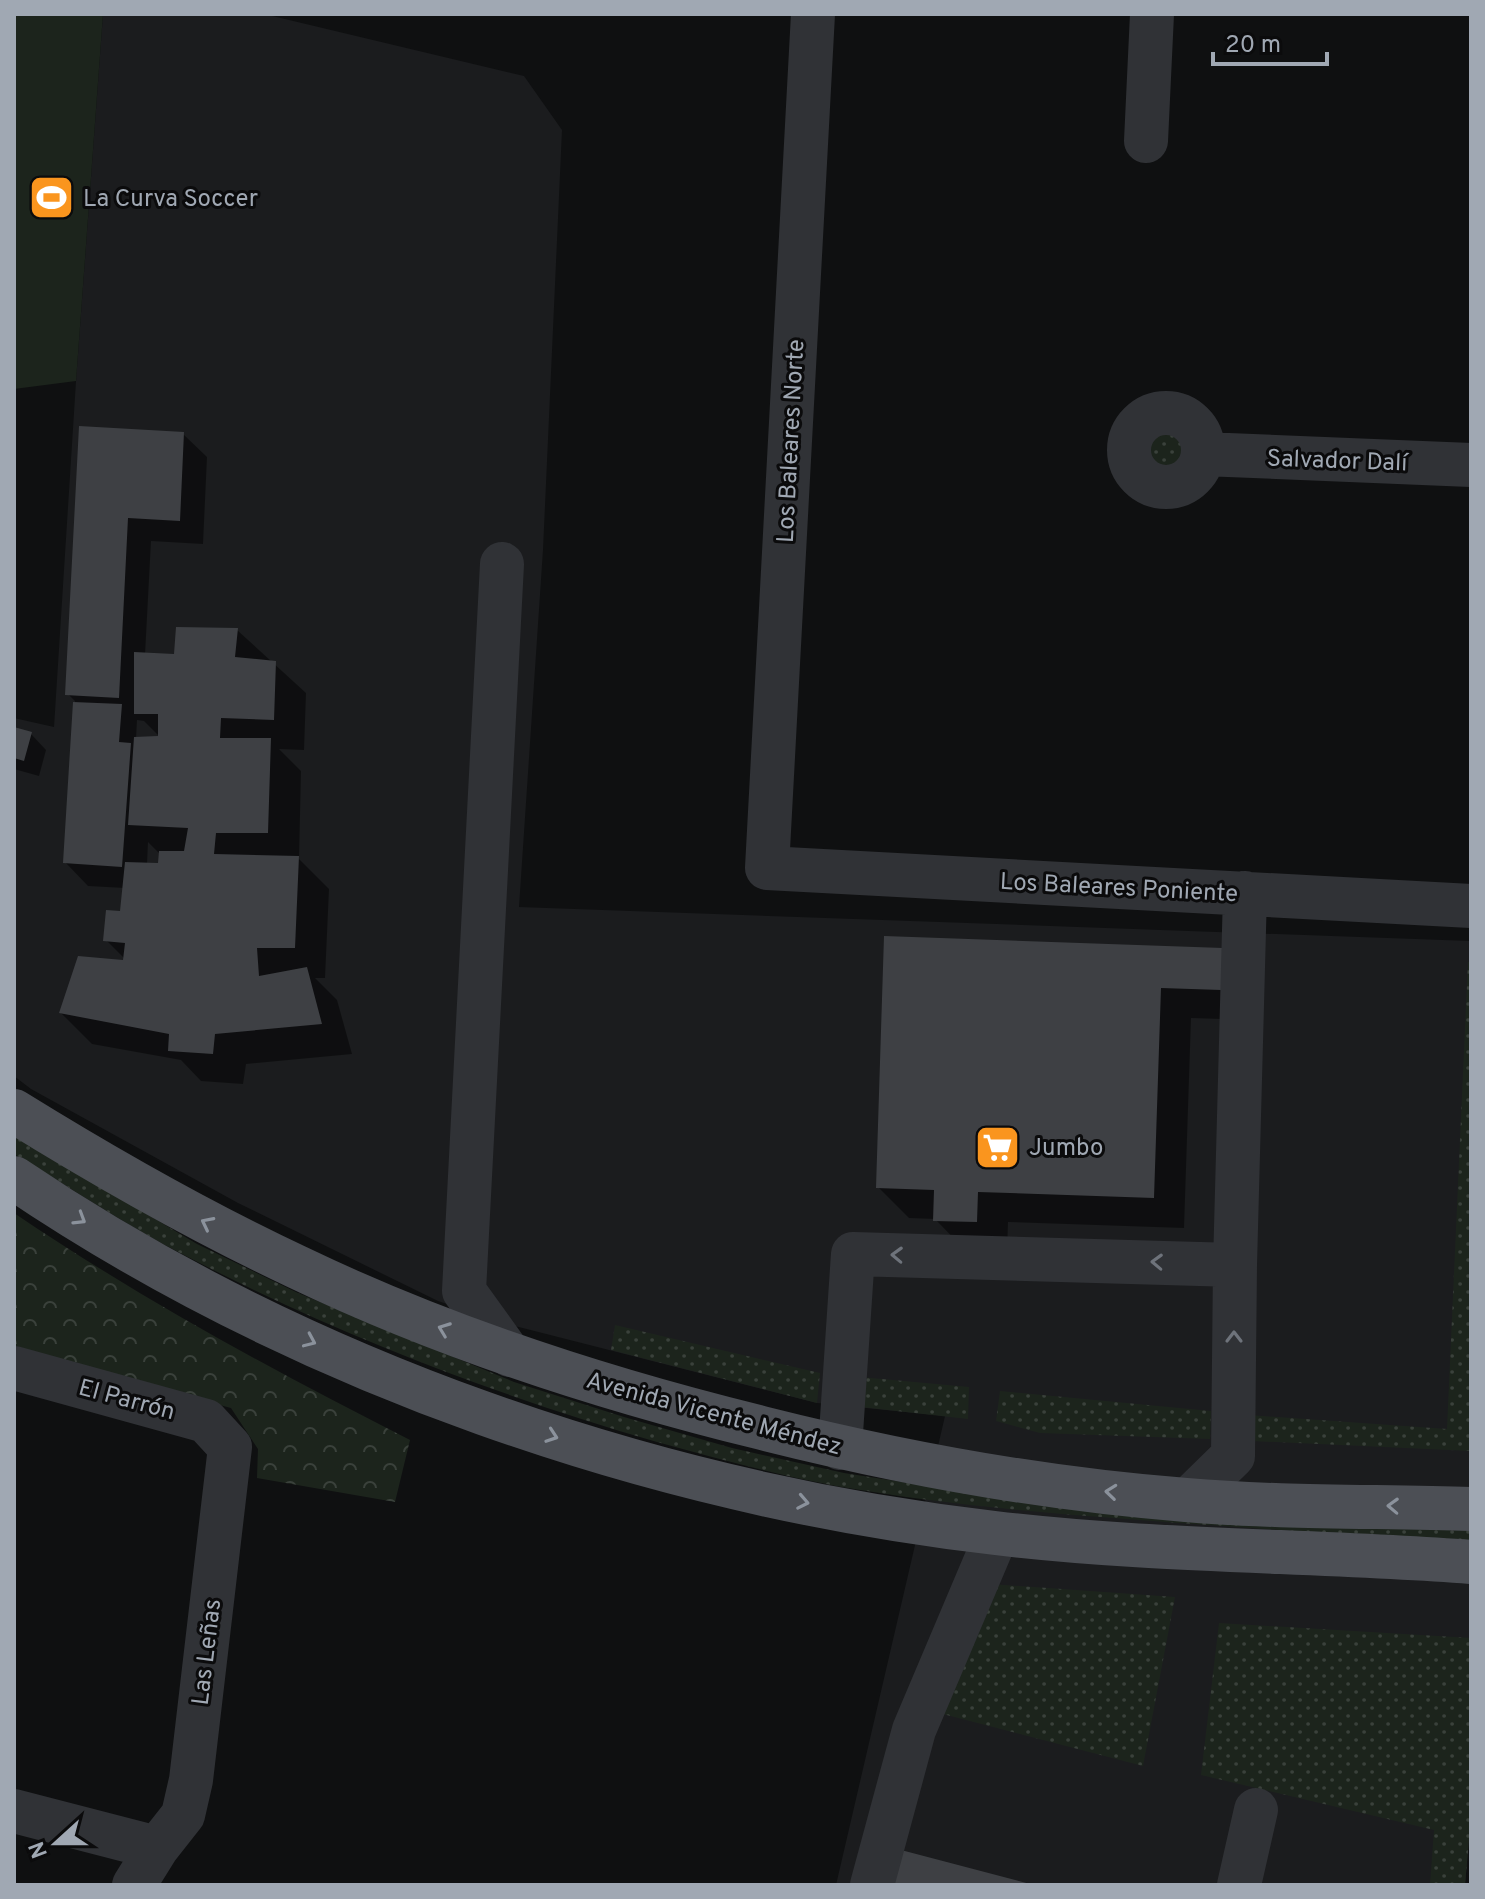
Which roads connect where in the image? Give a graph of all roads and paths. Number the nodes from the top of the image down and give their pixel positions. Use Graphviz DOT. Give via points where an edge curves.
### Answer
graph roads {
  1 [pos="813,14"];
  2 [pos="1152,14"];
  3 [pos="1146,141"];
  4 [pos="1203,454"];
  5 [pos="1471,465"];
  6 [pos="502,564"];
  7 [pos="767,868"];
  8 [pos="1245,893"];
  9 [pos="1471,906"];
  10 [pos="14,1111"];
  11 [pos="14,1178"];
  12 [pos="1235,1265"];
  13 [pos="510,1355"];
  14 [pos="14,1368"];
  15 [pos="230,1447"];
  16 [pos="840,1448"];
  17 [pos="1188,1500"];
  18 [pos="1471,1509"];
  19 [pos="997,1534"];
  20 [pos="1471,1562"];
  21 [pos="1256,1810"];
  22 [pos="14,1811"];
  23 [pos="157,1848"];
  24 [pos="134,1885"];
  25 [pos="872,1885"];
  26 [pos="1239,1885"];
  1 -- 7 [label="street, Los Baleares Norte"];
  2 -- 3 [label="street"];
  4 -- 5 [label="street, Salvador Dalí"];
  6 -- 13 [label="street" via="464,1291"];
  7 -- 8 [label="street, Los Baleares Poniente"];
  8 -- 9 [label="street, Los Baleares Poniente"];
  8 -- 12 [label="street"];
  13 -- 10 [label="main road, Avenida Vicente Méndez, one-way" via="299,1269 147,1190"];
  11 -- 19 [label="main road, one-way" via="217,1296 378,1372 478,1411 697,1478 891,1519"];
  12 -- 16 [label="street, one-way" via="853,1254"];
  17 -- 12 [label="street, one-way" via="1233,1456"];
  13 -- 16 [label="main road, Avenida Vicente Méndez" via="619,1391"];
  14 -- 15 [label="street, El Parrón" via="206,1421"];
  15 -- 23 [label="street, Las Leñas" via="191,1780 183,1815"];
  17 -- 16 [label="main road, Avenida Vicente Méndez, one-way" via="1013,1479"];
  18 -- 17 [label="main road, Avenida Vicente Méndez, one-way"];
  19 -- 20 [label="main road"];
  19 -- 25 [label="street" via="914,1730"];
  21 -- 26 [label="street"];
  22 -- 23 [label="street"];
  23 -- 24 [label="street, Las Leñas"];
}
